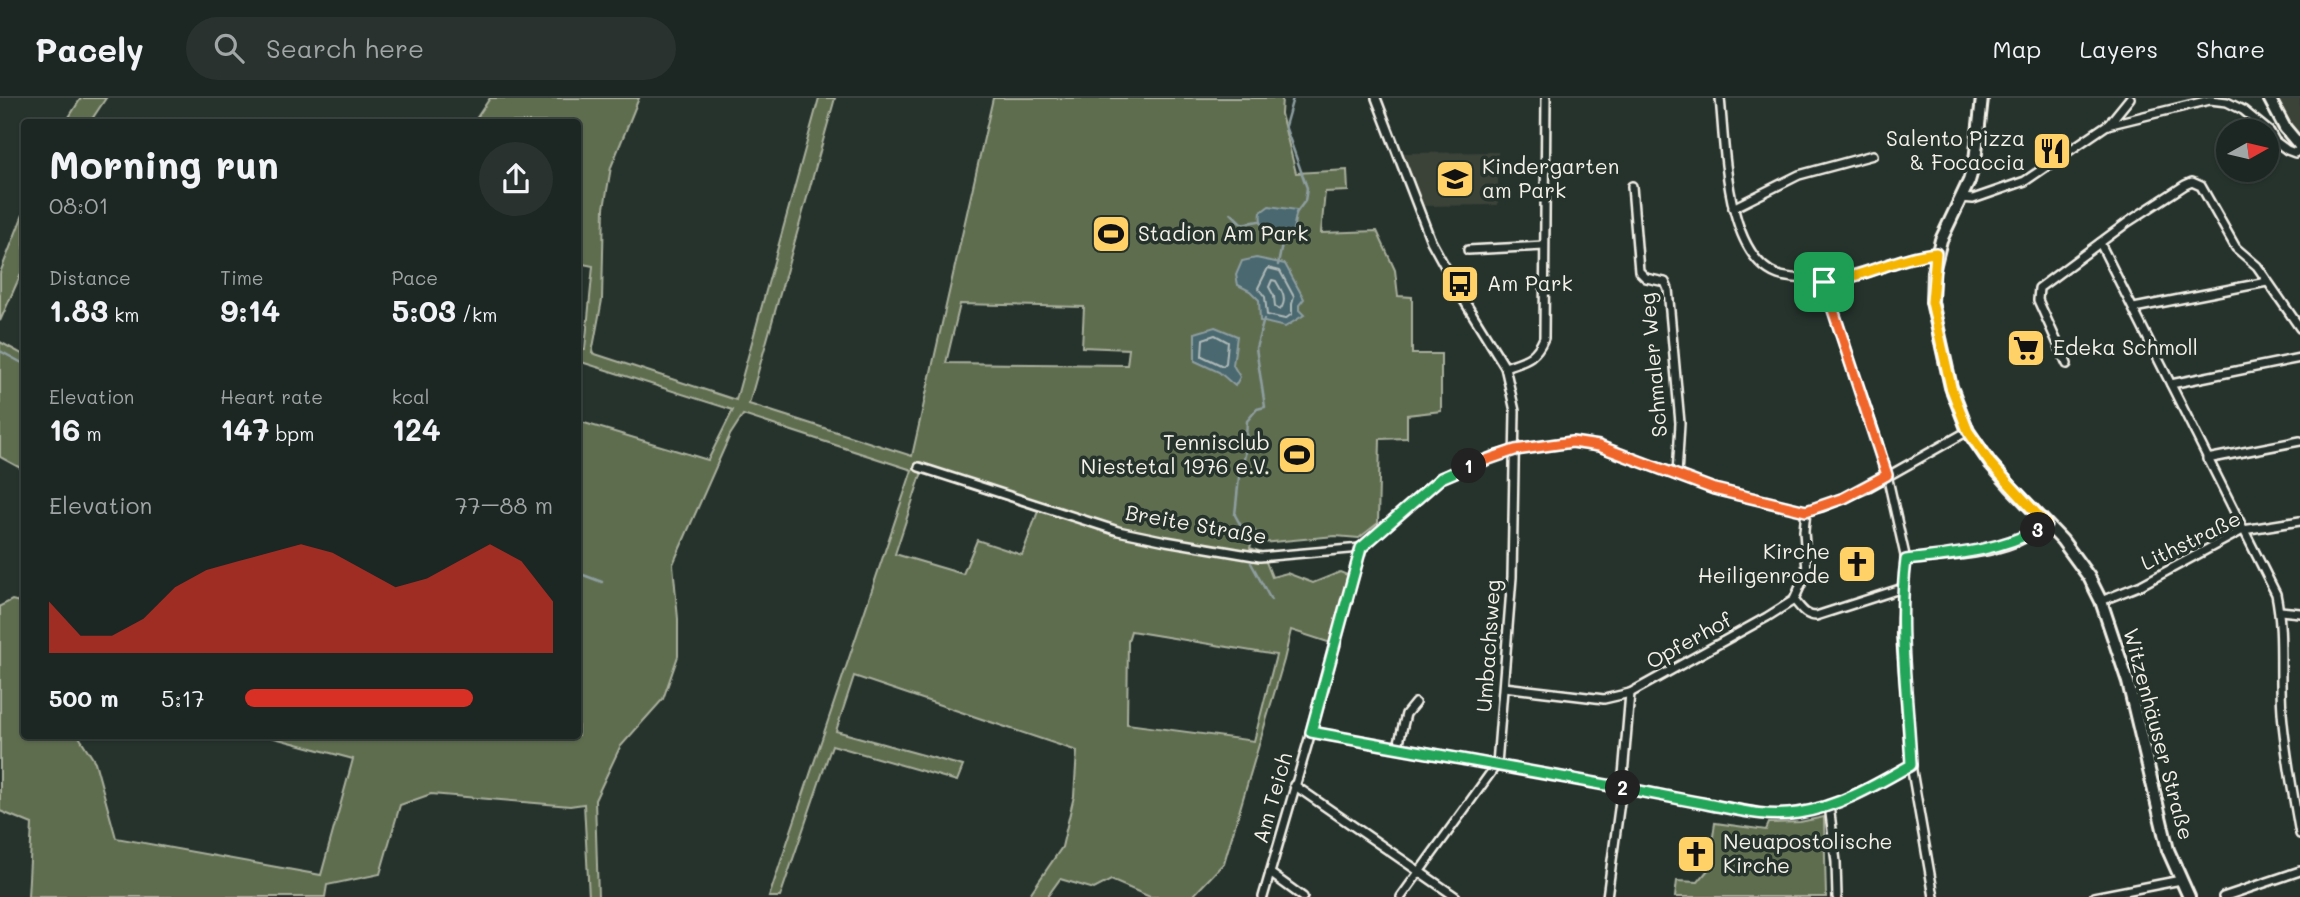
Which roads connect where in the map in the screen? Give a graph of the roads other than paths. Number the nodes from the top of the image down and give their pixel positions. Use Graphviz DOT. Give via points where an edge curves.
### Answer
graph roads {
  1 [pos="1376,98"];
  2 [pos="1546,98"];
  3 [pos="1720,98"];
  4 [pos="1982,98"];
  5 [pos="2130,98"];
  6 [pos="2269,98"];
  7 [pos="2107,125"];
  8 [pos="2300,148"];
  9 [pos="1873,155"];
  10 [pos="1632,186"];
  11 [pos="1961,198"];
  12 [pos="1733,208"];
  13 [pos="2100,243"];
  14 [pos="1544,246"];
  15 [pos="1468,250"];
  16 [pos="1936,253"];
  17 [pos="1824,282"];
  18 [pos="2267,282"];
  19 [pos="2134,308"];
  20 [pos="2300,328"];
  21 [pos="2300,358"];
  22 [pos="2067,364"];
  23 [pos="1505,367"];
  24 [pos="2171,384"];
  25 [pos="1968,431"];
  26 [pos="2300,441"];
  27 [pos="1515,450"];
  28 [pos="2207,459"];
  29 [pos="919,467"];
  30 [pos="1677,475"];
  31 [pos="1887,475"];
  32 [pos="1806,511"];
  33 [pos="2300,522"];
  34 [pos="2046,524"];
  35 [pos="2243,530"];
  36 [pos="1361,548"];
  37 [pos="1906,560"];
  38 [pos="1903,588"];
  39 [pos="1794,600"];
  40 [pos="2101,601"];
  41 [pos="2280,611"];
  42 [pos="2300,613"];
  43 [pos="1504,687"];
  44 [pos="1630,693"];
  45 [pos="1415,703"];
  46 [pos="1311,732"];
  47 [pos="1398,746"];
  48 [pos="1497,764"];
  49 [pos="1911,765"];
  50 [pos="1294,785"];
  51 [pos="1622,788"];
  52 [pos="1829,806"];
  53 [pos="2300,834"];
  54 [pos="1419,871"];
  55 [pos="2300,871"];
  56 [pos="1270,873"];
  57 [pos="2181,880"];
  58 [pos="1263,897"];
  59 [pos="1303,897"];
  60 [pos="1401,897"];
  61 [pos="1456,897"];
  62 [pos="1607,897"];
  63 [pos="1838,897"];
  64 [pos="1934,897"];
  65 [pos="2094,897"];
  66 [pos="2189,897"];
  67 [pos="2223,897"];
  1 -- 23 [label="street, Umbachsweg" via="1431,241"];
  2 -- 14 [label="street"];
  3 -- 12 [label="street"];
  4 -- 11 [label="main road, Witzenhäuser Straße" via="1975,160"];
  5 -- 7 [label="street"];
  6 -- 8 [label="main road"];
  7 -- 8 [label="street" via="2210,100 2227,102 2260,123 2287,150 2295,153"];
  7 -- 11 [label="street" via="2025,181 1973,199"];
  9 -- 12 [label="street" via="1799,175"];
  10 -- 30 [label="street, Schmaler Weg" via="1639,271 1646,278 1665,282 1668,289 1680,424"];
  11 -- 16 [label="main road, Witzenhäuser Straße"];
  12 -- 17 [label="street" via="1757,261 1777,274"];
  13 -- 18 [label="street" via="2192,182 2202,186 2235,248 2257,266"];
  13 -- 19 [label="street"];
  13 -- 22 [label="street" via="2037,291"];
  14 -- 15 [label="street"];
  14 -- 23 [label="street" via="1544,338 1538,352"];
  16 -- 17 [label="street"];
  16 -- 25 [label="main road, Witzenhäuser Straße" via="1932,302 1951,387"];
  17 -- 31 [label="street"];
  18 -- 19 [label="street"];
  18 -- 20 [label="street"];
  19 -- 24 [label="street"];
  21 -- 24 [label="street"];
  23 -- 27 [label="street, Umbachsweg" via="1515,411"];
  24 -- 28 [label="street"];
  25 -- 31 [label="street"];
  25 -- 34 [label="main road, Witzenhäuser Straße" via="1990,463"];
  26 -- 28 [label="street"];
  27 -- 30 [label="street" via="1572,442 1599,446"];
  27 -- 36 [label="street" via="1441,478"];
  27 -- 43 [label="street, Umbachsweg"];
  28 -- 35 [label="street"];
  29 -- 36 [label="street, Breite Straße" via="1118,531 1166,541 1260,557"];
  30 -- 32 [label="street" via="1714,489"];
  31 -- 32 [label="street" via="1844,498"];
  31 -- 37 [label="street"];
  32 -- 39 [label="street" via="1807,571"];
  33 -- 35 [label="street, Lithstraße"];
  34 -- 37 [label="street" via="2007,545"];
  34 -- 40 [label="main road, Witzenhäuser Straße" via="2074,555"];
  35 -- 40 [label="street, Lithstraße" via="2141,585"];
  35 -- 41 [label="street" via="2271,581"];
  36 -- 46 [label="street, Am Teich"];
  37 -- 38 [label="street"];
  38 -- 39 [label="street" via="1816,616 1809,616"];
  38 -- 49 [label="street" via="1901,635"];
  39 -- 44 [label="street, Opferhof"];
  40 -- 57 [label="main road, Witzenhäuser Straße" via="2128,682 2168,850"];
  41 -- 42 [label="street"];
  41 -- 53 [label="street" via="2284,732"];
  43 -- 44 [label="street, Opferhof" via="1604,699"];
  43 -- 48 [label="street, Umbachsweg"];
  44 -- 51 [label="street"];
  45 -- 47 [label="street" via="1406,714"];
  46 -- 47 [label="street"];
  46 -- 50 [label="street, Am Teich"];
  47 -- 48 [label="street"];
  48 -- 51 [label="street"];
  48 -- 54 [label="street"];
  49 -- 52 [label="street"];
  49 -- 64 [label="street"];
  50 -- 54 [label="street"];
  50 -- 56 [label="street, Am Teich"];
  51 -- 52 [label="street" via="1770,815"];
  51 -- 62 [label="street"];
  52 -- 63 [label="street"];
  54 -- 60 [label="street"];
  54 -- 61 [label="street"];
  55 -- 67 [label="street"];
  56 -- 58 [label="street, Am Teich"];
  56 -- 59 [label="street"];
  57 -- 65 [label="street"];
  57 -- 66 [label="main road, Witzenhäuser Straße"];
}
